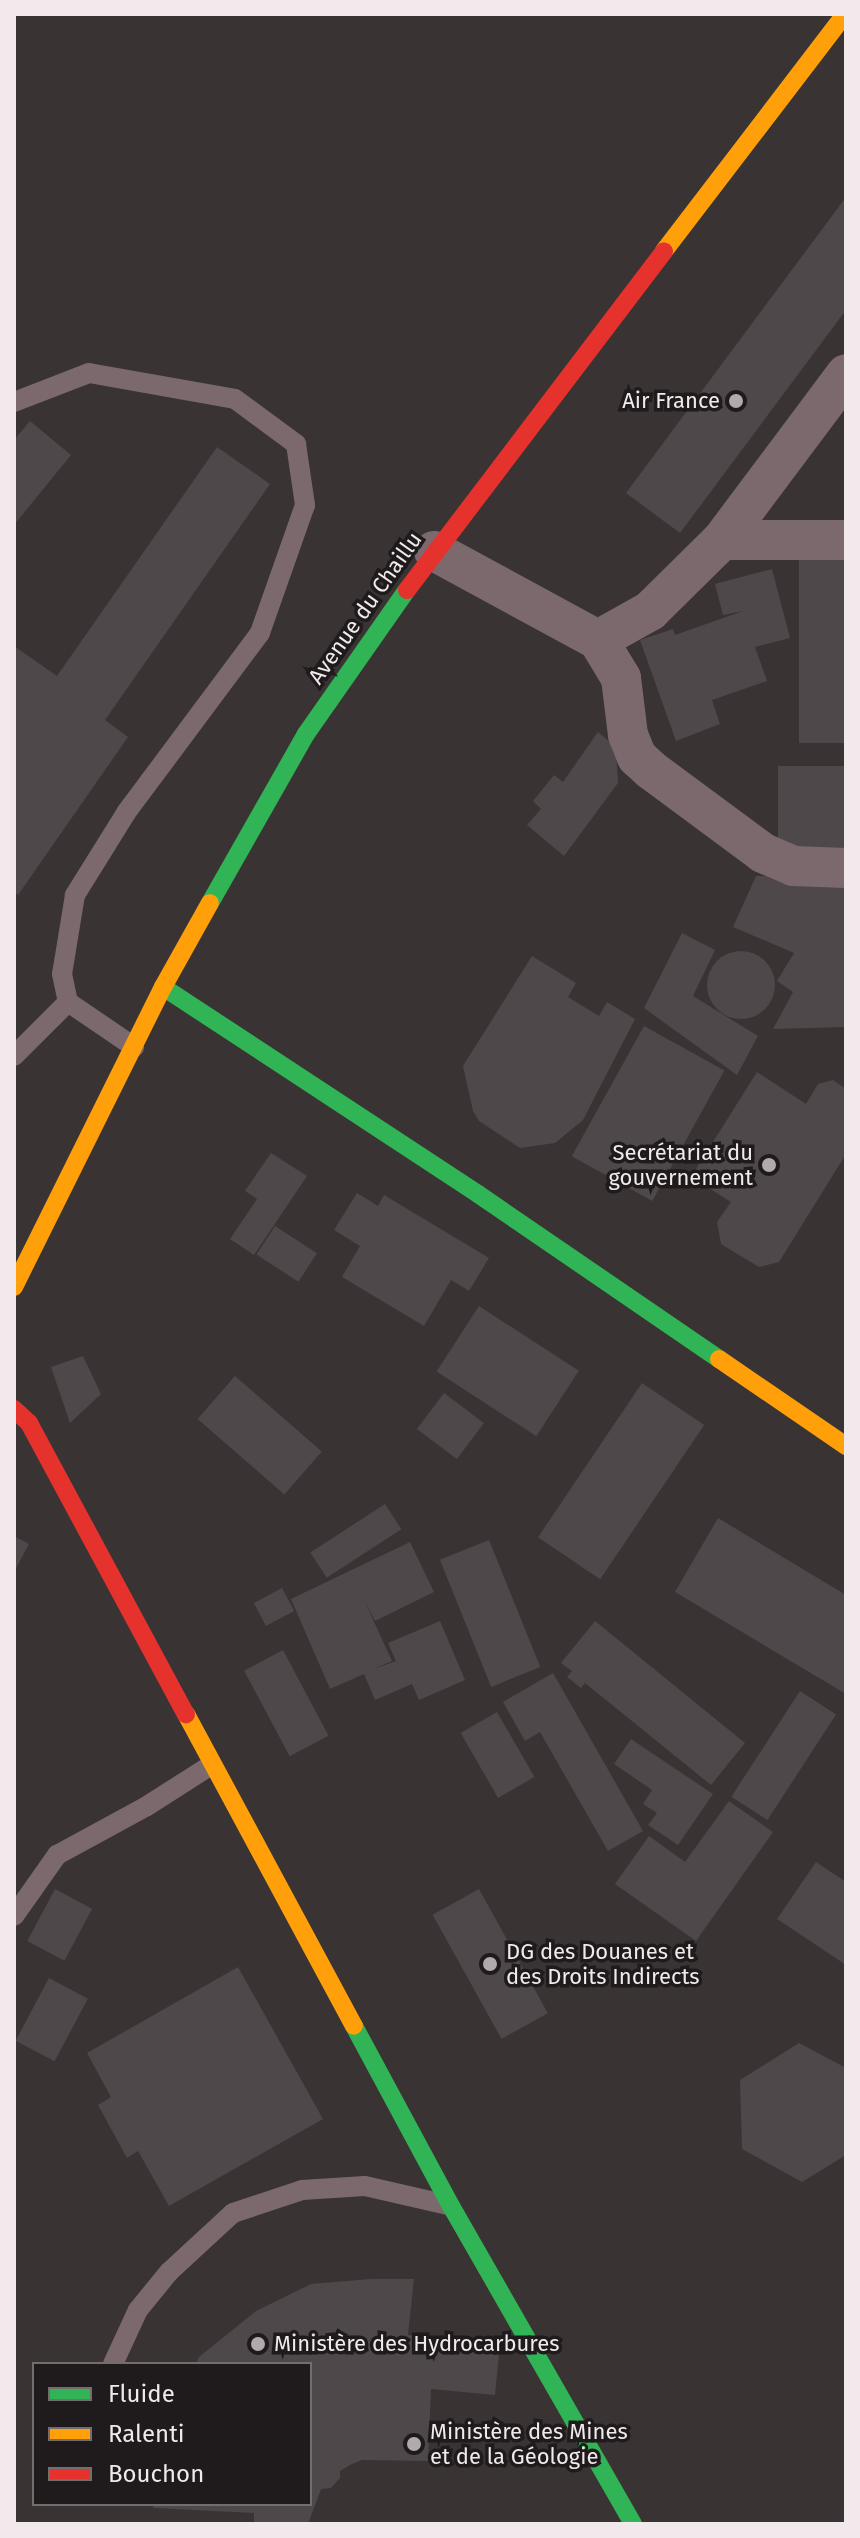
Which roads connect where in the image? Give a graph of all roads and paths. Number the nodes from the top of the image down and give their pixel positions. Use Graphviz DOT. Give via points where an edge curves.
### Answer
graph roads {
  1 [pos="845,14"];
  2 [pos="846,374"];
  3 [pos="14,402"];
  4 [pos="722,540"];
  5 [pos="846,540"];
  6 [pos="434,551"];
  7 [pos="598,640"];
  8 [pos="846,868"];
  9 [pos="163,987"];
  10 [pos="68,1002"];
  11 [pos="134,1047"];
  12 [pos="14,1056"];
  13 [pos="14,1287"];
  14 [pos="14,1409"];
  15 [pos="846,1446"];
  16 [pos="211,1765"];
  17 [pos="14,1916"];
  18 [pos="451,2206"];
  19 [pos="114,2362"];
  20 [pos="633,2524"];
  1 -- 6 [label="street, Avenue du Chaillu"];
  2 -- 4 [label="street"];
  3 -- 10 [label="lane" via="89,373 235,399 296,444 305,505 260,633 126,813 75,895 62,974"];
  4 -- 5 [label="street"];
  4 -- 7 [label="street" via="650,611"];
  6 -- 7 [label="street"];
  6 -- 9 [label="street, Avenue du Chaillu" via="306,734"];
  7 -- 8 [label="street" via="621,678 628,735 637,757 651,770 763,853 793,866"];
  9 -- 11 [label="street, Avenue du Chaillu"];
  9 -- 15 [label="street"];
  10 -- 11 [label="lane"];
  10 -- 12 [label="lane"];
  11 -- 13 [label="street, Avenue du Chaillu"];
  14 -- 16 [label="street" via="29,1423"];
  16 -- 17 [label="lane" via="57,1855"];
  16 -- 18 [label="street"];
  18 -- 19 [label="lane" via="365,2186 302,2190 233,2213 146,2300"];
  18 -- 20 [label="street"];
}
